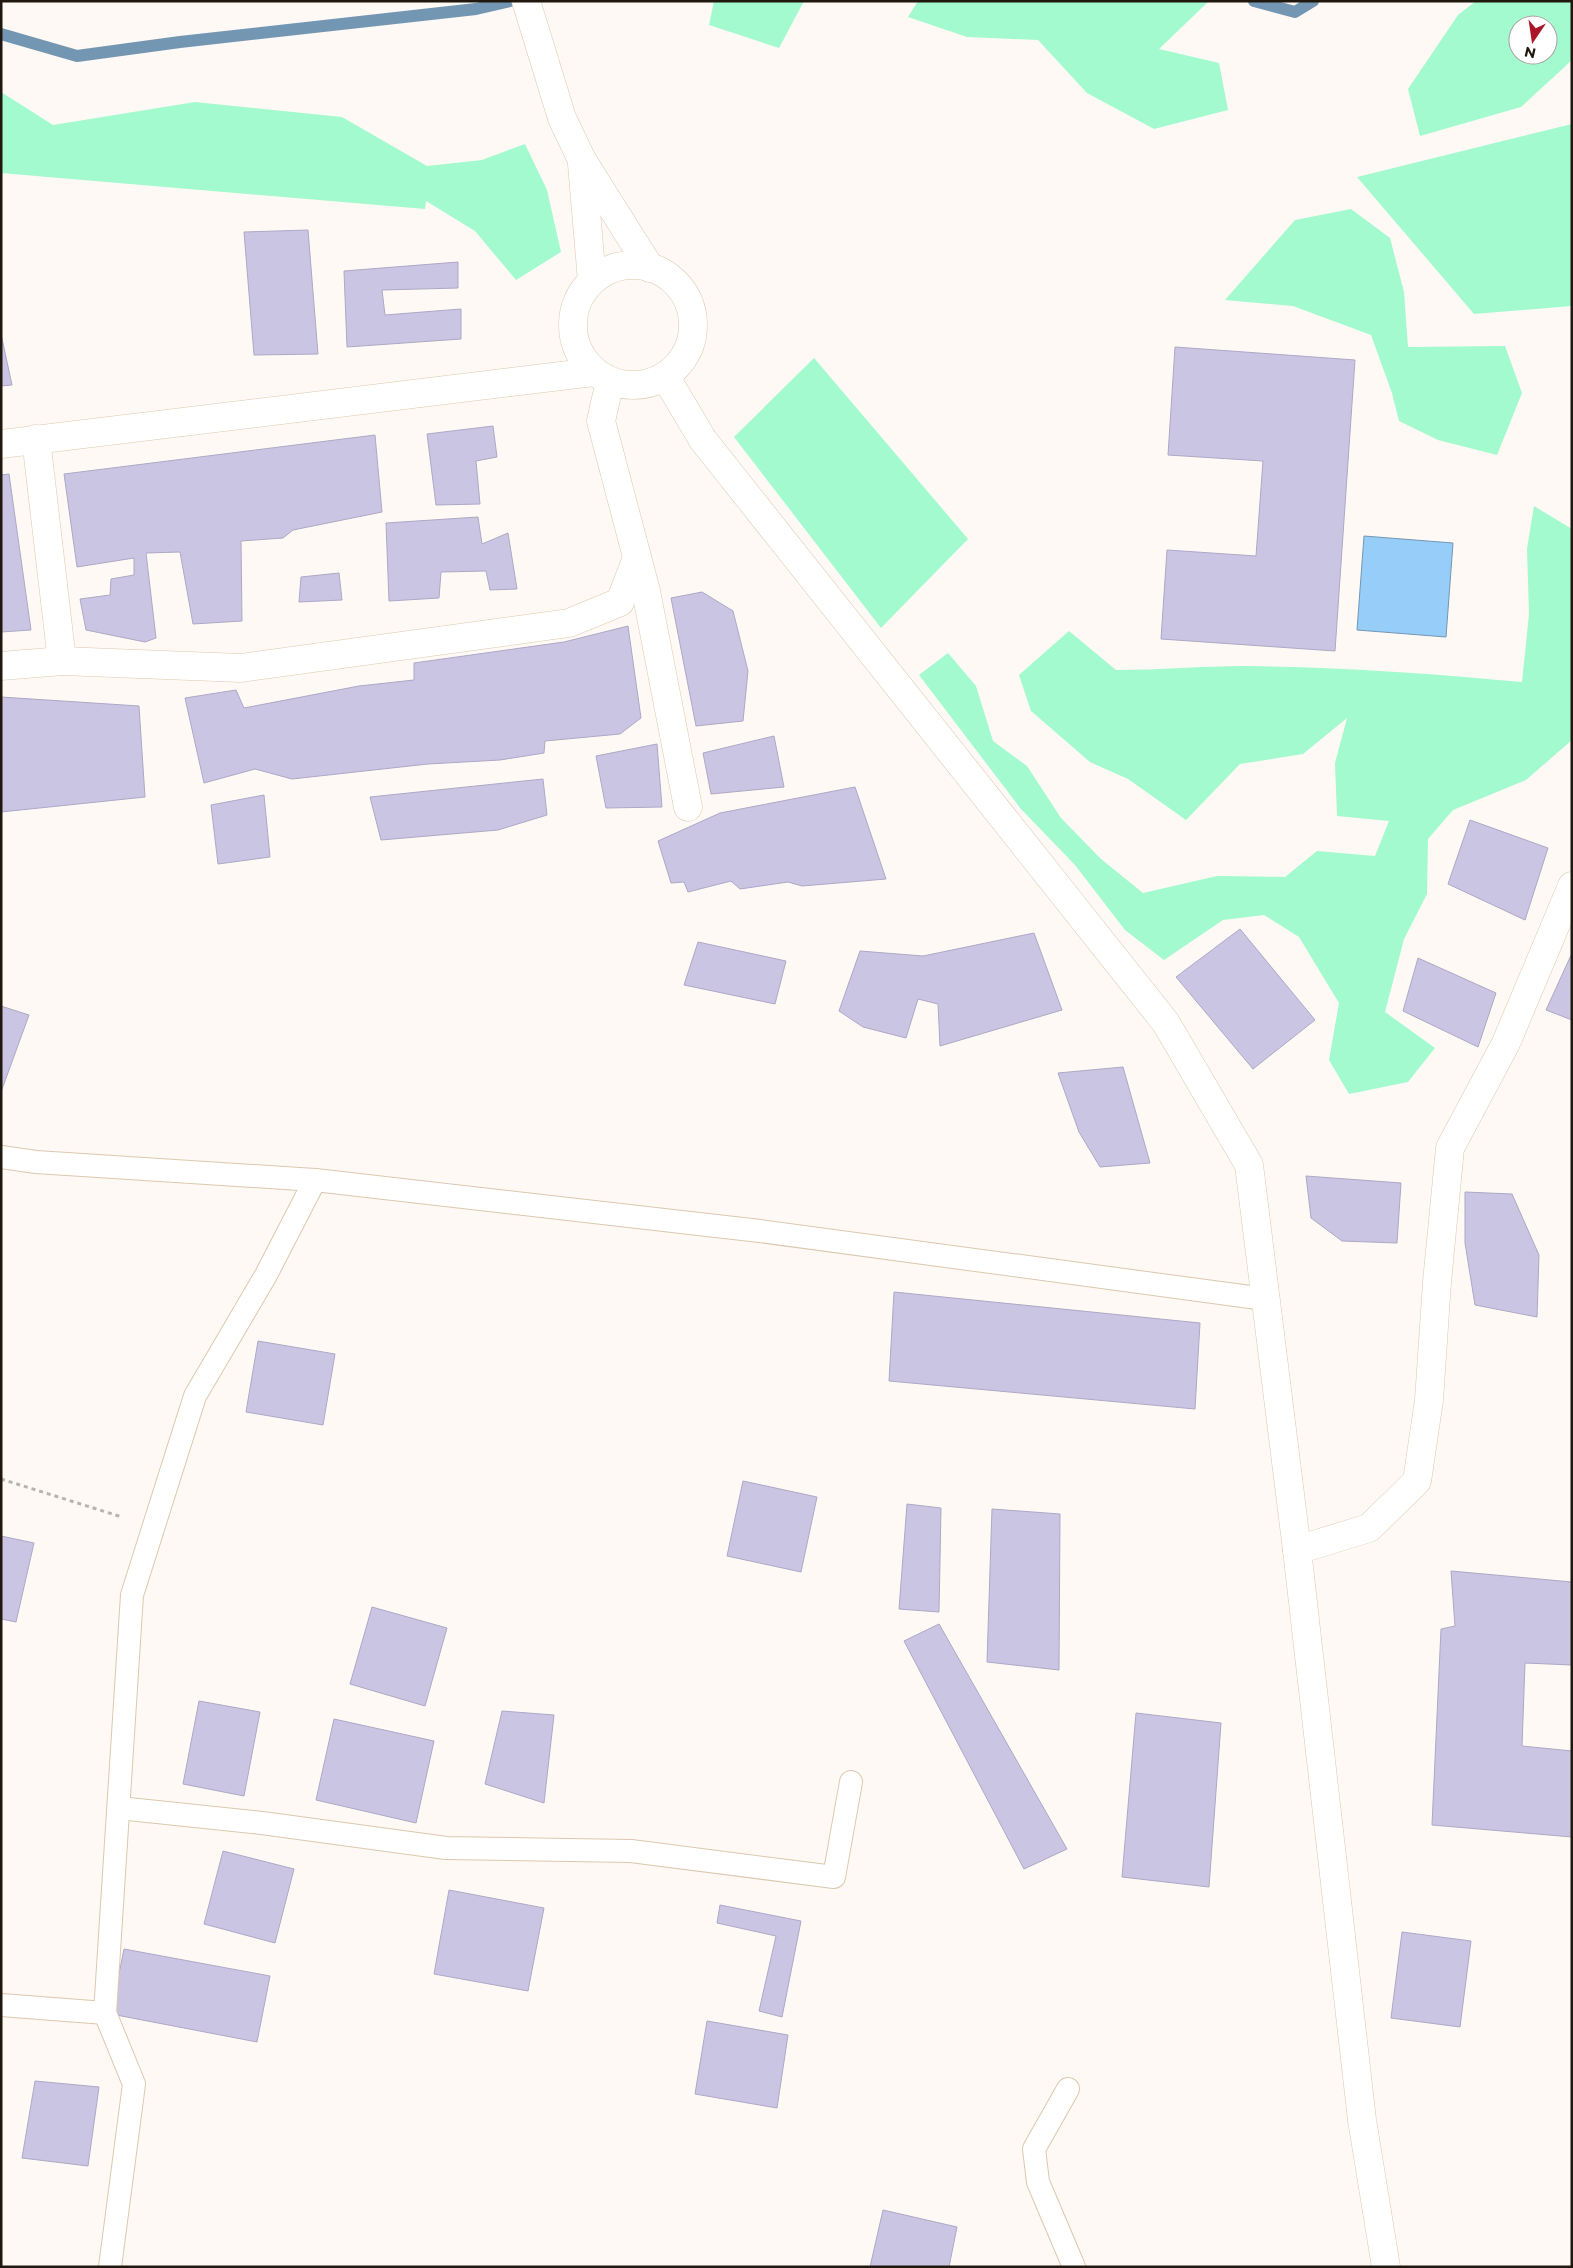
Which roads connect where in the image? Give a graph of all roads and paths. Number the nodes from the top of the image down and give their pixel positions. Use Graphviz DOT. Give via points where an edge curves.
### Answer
graph roads {
  1 [pos="526,1"];
  2 [pos="582,160"];
  3 [pos="650,268"];
  4 [pos="592,281"];
  5 [pos="602,376"];
  6 [pos="665,376"];
  7 [pos="36,439"];
  8 [pos="1,444"];
  9 [pos="637,558"];
  10 [pos="62,661"];
  11 [pos="1,666"];
  12 [pos="688,807"];
  13 [pos="1572,886"];
  14 [pos="1,1157"];
  15 [pos="315,1180"];
  16 [pos="1265,1299"];
  17 [pos="1,1479"];
  18 [pos="154,1527"];
  19 [pos="1297,1550"];
  20 [pos="851,1782"];
  21 [pos="119,1808"];
  22 [pos="1,2005"];
  23 [pos="105,2013"];
  24 [pos="1068,2089"];
  25 [pos="110,2267"];
  26 [pos="1074,2267"];
  27 [pos="1386,2267"];
  1 -- 2 [label="main road" via="562,118"];
  2 -- 3 [label="main road"];
  2 -- 4 [label="main road"];
  3 -- 4 [label="main road" via="629,265 609,270"];
  3 -- 6 [label="main road" via="669,277 681,290 693,322 692,339 686,354"];
  4 -- 5 [label="main road" via="579,298 573,317 576,345 582,358"];
  5 -- 6 [label="main road" via="629,385 648,384"];
  5 -- 7 [label="main road"];
  5 -- 9 [label="main road" via="601,420"];
  6 -- 16 [label="main road" via="703,440 1166,1023 1249,1165"];
  7 -- 8 [label="main road"];
  7 -- 10 [label="main road"];
  9 -- 10 [label="main road" via="620,602 569,623 241,668"];
  9 -- 12 [label="main road"];
  10 -- 11 [label="main road"];
  13 -- 19 [label="main road" via="1506,1043 1450,1148 1430,1400 1417,1482 1369,1528"];
  14 -- 15 [label="lane"];
  15 -- 16 [label="lane" via="769,1233"];
  15 -- 18 [label="lane" via="266,1275 195,1396"];
  16 -- 19 [label="main road"];
  17 -- 18 [label="path"];
  18 -- 21 [label="lane" via="132,1595"];
  19 -- 27 [label="main road" via="1362,2120"];
  20 -- 21 [label="lane" via="834,1877 632,1851 446,1848"];
  21 -- 23 [label="lane"];
  22 -- 23 [label="lane"];
  23 -- 25 [label="lane" via="134,2084"];
  24 -- 26 [label="lane" via="1034,2148 1038,2182"];
}
